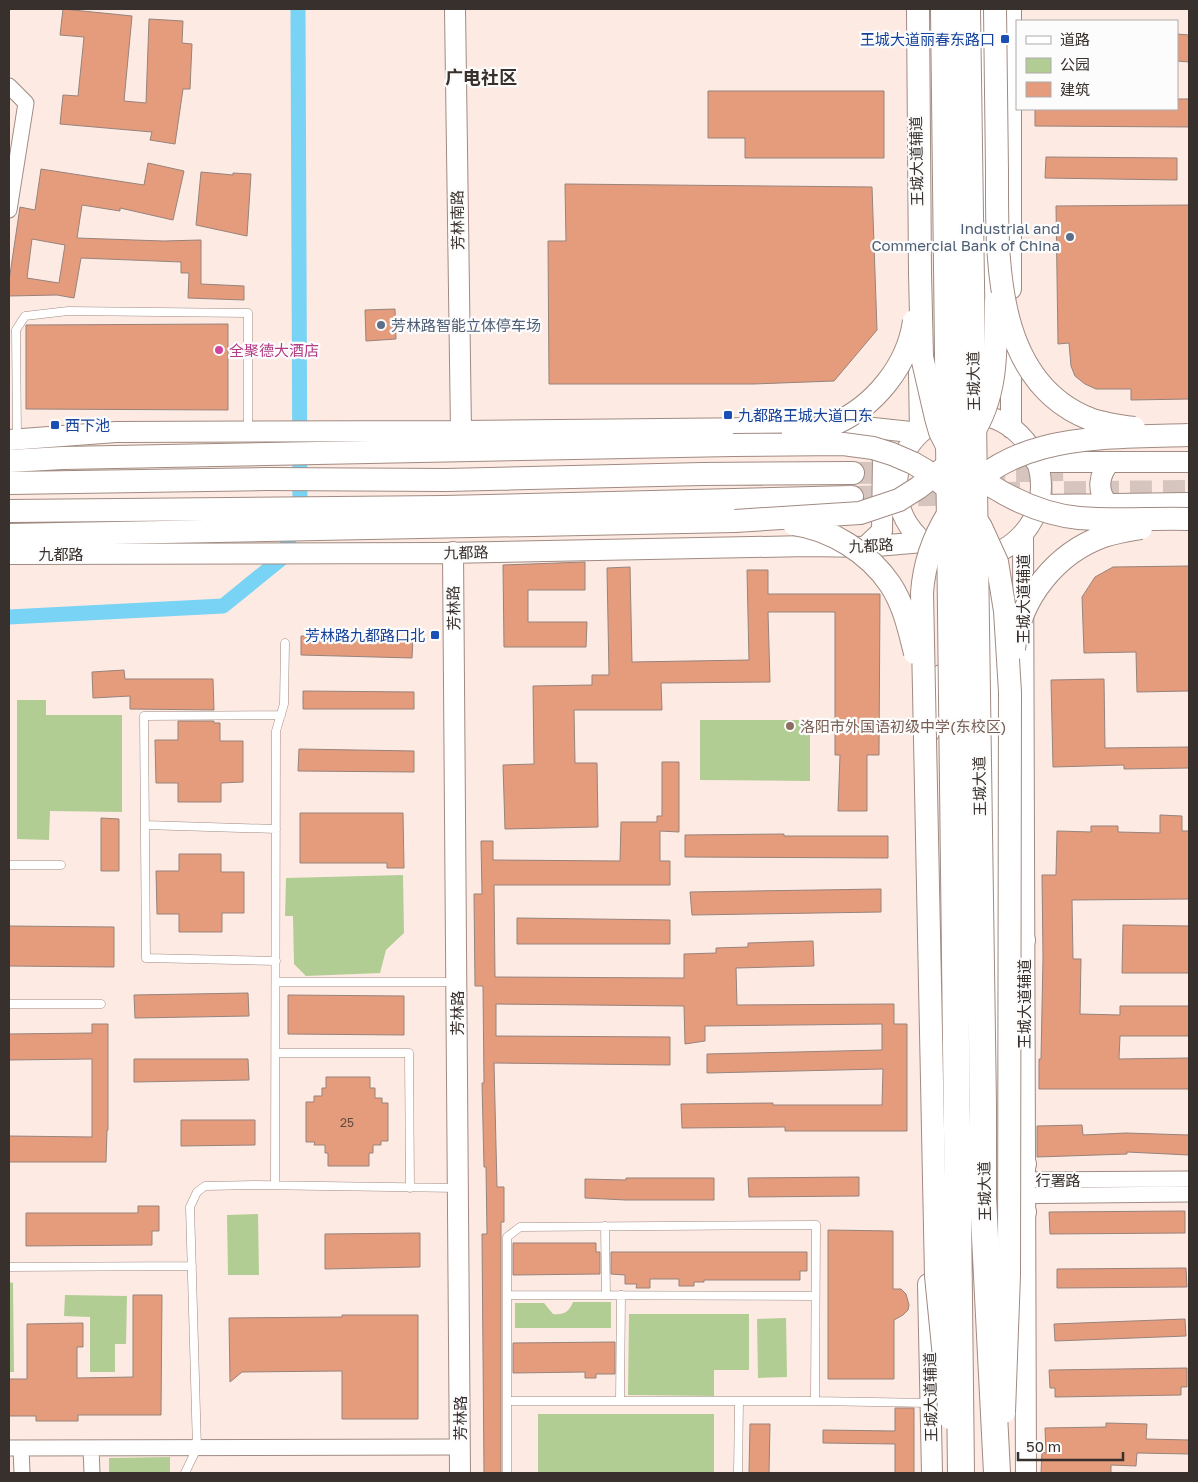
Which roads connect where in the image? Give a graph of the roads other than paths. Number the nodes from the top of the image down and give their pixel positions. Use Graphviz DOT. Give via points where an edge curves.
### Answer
graph roads {
  1 [pos="442,9"];
  2 [pos="455,9"];
  3 [pos="914,9"];
  4 [pos="918,9"];
  5 [pos="934,9"];
  6 [pos="944,9"];
  7 [pos="968,9"];
  8 [pos="981,9"];
  9 [pos="995,9"];
  10 [pos="1011,9"];
  11 [pos="9,86"];
  12 [pos="9,210"];
  13 [pos="997,249"];
  14 [pos="920,273"];
  15 [pos="987,417"];
  16 [pos="864,427"];
  17 [pos="929,427"];
  18 [pos="1011,428"];
  19 [pos="454,431"];
  20 [pos="257,432"];
  21 [pos="1188,435"];
  22 [pos="13,439"];
  23 [pos="733,446"];
  24 [pos="9,462"];
  25 [pos="1036,462"];
  26 [pos="1110,462"];
  27 [pos="1189,462"];
  28 [pos="853,473"];
  29 [pos="9,483"];
  30 [pos="852,497"];
  31 [pos="1189,503"];
  32 [pos="1108,504"];
  33 [pos="1038,505"];
  34 [pos="9,511"];
  35 [pos="1189,520"];
  36 [pos="735,521"];
  37 [pos="1022,534"];
  38 [pos="9,535"];
  39 [pos="865,547"];
  40 [pos="932,547"];
  41 [pos="448,552"];
  42 [pos="9,554"];
  43 [pos="990,554"];
  44 [pos="285,643"];
  45 [pos="941,676"];
  46 [pos="1010,692"];
  47 [pos="924,704"];
  48 [pos="281,715"];
  49 [pos="922,759"];
  50 [pos="145,825"];
  51 [pos="276,829"];
  52 [pos="9,865"];
  53 [pos="61,865"];
  54 [pos="1024,940"];
  55 [pos="276,961"];
  56 [pos="276,982"];
  57 [pos="452,982"];
  58 [pos="9,1004"];
  59 [pos="101,1004"];
  60 [pos="996,1038"];
  61 [pos="276,1053"];
  62 [pos="996,1084"];
  63 [pos="1189,1179"];
  64 [pos="275,1185"];
  65 [pos="935,1185"];
  66 [pos="410,1188"];
  67 [pos="999,1188"];
  68 [pos="1025,1188"];
  69 [pos="454,1189"];
  70 [pos="1189,1194"];
  71 [pos="605,1226"];
  72 [pos="192,1266"];
  73 [pos="9,1267"];
  74 [pos="1002,1291"];
  75 [pos="507,1295"];
  76 [pos="606,1295"];
  77 [pos="620,1295"];
  78 [pos="816,1296"];
  79 [pos="507,1401"];
  80 [pos="620,1401"];
  81 [pos="739,1401"];
  82 [pos="816,1401"];
  83 [pos="930,1403"];
  84 [pos="455,1447"];
  85 [pos="15,1448"];
  86 [pos="90,1448"];
  87 [pos="197,1448"];
  88 [pos="22,1473"];
  89 [pos="92,1473"];
  90 [pos="185,1473"];
  91 [pos="451,1473"];
  92 [pos="460,1473"];
  93 [pos="507,1473"];
  94 [pos="738,1473"];
  95 [pos="932,1473"];
  96 [pos="950,1473"];
  97 [pos="955,1473"];
  98 [pos="961,1473"];
  99 [pos="997,1473"];
  100 [pos="1003,1473"];
  101 [pos="1026,1473"];
  1 -- 19 [label="main road, 芳林南路"];
  2 -- 19 [label="main road, 芳林南路"];
  3 -- 17 [label="main road, 王城大道辅道"];
  4 -- 14 [label="main road"];
  5 -- 17 [label="main road"];
  6 -- 98 [label="highway, 王城大道, bridge"];
  7 -- 99 [label="highway, 王城大道, bridge" via="983,1197"];
  8 -- 15 [label="main road, 王城大道"];
  9 -- 13 [label="main road, bridge"];
  10 -- 18 [label="main road"];
  11 -- 12 [label="street" via="26,103"];
  13 -- 21 [label="main road, bridge" via="1008,313 1019,351 1030,371 1051,395 1076,412 1111,425"];
  13 -- 36 [label="main road, bridge" via="996,352 990,393 978,426 948,464 899,500 867,511"];
  14 -- 23 [label="main road, bridge" via="906,353 866,404 848,417 817,430 756,439"];
  14 -- 35 [label="main road, bridge" via="922,357 929,394 942,437 965,468 1017,500 1054,513 1078,518"];
  15 -- 17 [label="main road, 九都路" via="960,415"];
  15 -- 18 [label="main road, 九都路"];
  16 -- 17 [label="main road, 九都路"];
  16 -- 19 [label="main road, 九都路"];
  16 -- 39 [label="main road" via="883,458 882,531"];
  17 -- 40 [label="main road, 九都路" via="906,451 900,463 897,490 903,516"];
  18 -- 25 [label="main road, 九都路" via="1029,448"];
  19 -- 20 [label="main road, 九都路"];
  20 -- 22 [label="main road, 九都路" via="116,432"];
  20 -- 22 [label="lane" via="248,313 68,311 25,316 16,330"];
  21 -- 47 [label="main road, bridge" via="1081,440 1051,445 992,468 966,490 944,521 925,569 922,593"];
  23 -- 24 [label="main road" via="63,458"];
  23 -- 46 [label="main road, bridge" via="843,444 873,448 913,463 957,496 969,509 997,562 1005,611"];
  25 -- 26 [label="main road"];
  25 -- 33 [label="main road, 九都路" via="1041,485"];
  26 -- 27 [label="main road"];
  26 -- 32 [label="main road" via="1103,470 1100,483 1103,498"];
  28 -- 29 [label="main road"];
  30 -- 34 [label="main road" via="474,506"];
  31 -- 32 [label="main road"];
  32 -- 33 [label="main road"];
  33 -- 37 [label="main road, 九都路"];
  35 -- 46 [label="main road, bridge" via="1103,537 1072,552 1054,567 1034,592 1019,625 1014,643"];
  36 -- 38 [label="main road"];
  36 -- 47 [label="main road, bridge" via="786,523 821,531 841,540 874,565 890,585 904,614"];
  37 -- 43 [label="main road, 九都路"];
  37 -- 54 [label="main road, 王城大道辅道"];
  39 -- 40 [label="main road, 九都路"];
  39 -- 41 [label="main road, 九都路"];
  40 -- 43 [label="main road, 九都路" via="964,558"];
  40 -- 45 [label="main road"];
  40 -- 49 [label="main road, 王城大道辅道"];
  41 -- 42 [label="main road, 九都路"];
  41 -- 57 [label="main road, 芳林路"];
  43 -- 60 [label="main road, 王城大道"];
  44 -- 48 [label="lane"];
  45 -- 49 [label="main road"];
  45 -- 65 [label="main road"];
  46 -- 100 [label="main road, bridge" via="1009,1275"];
  47 -- 97 [label="main road, bridge" via="936,1276"];
  48 -- 50 [label="lane" via="144,716"];
  48 -- 51 [label="lane" via="276,731"];
  49 -- 65 [label="main road, 王城大道辅道"];
  50 -- 51 [label="lane"];
  50 -- 55 [label="lane" via="146,958"];
  51 -- 55 [label="lane"];
  52 -- 53 [label="lane"];
  54 -- 60 [label="main road"];
  54 -- 68 [label="main road, 王城大道辅道"];
  55 -- 56 [label="lane"];
  56 -- 57 [label="lane"];
  56 -- 61 [label="lane"];
  57 -- 69 [label="main road, 芳林路"];
  58 -- 59 [label="lane"];
  60 -- 62 [label="main road, 王城大道"];
  61 -- 64 [label="lane"];
  61 -- 66 [label="lane" via="409,1052"];
  62 -- 67 [label="main road, 王城大道"];
  62 -- 68 [label="main road"];
  63 -- 68 [label="street, 行署路"];
  64 -- 66 [label="lane"];
  64 -- 72 [label="lane" via="205,1186 197,1192 190,1207"];
  65 -- 67 [label="street, 行署路"];
  65 -- 83 [label="main road, 王城大道辅道"];
  65 -- 96 [label="main road"];
  66 -- 69 [label="lane"];
  67 -- 68 [label="street, 行署路"];
  67 -- 74 [label="main road, 王城大道"];
  68 -- 70 [label="street, 行署路"];
  68 -- 74 [label="main road"];
  68 -- 101 [label="main road, 王城大道辅道"];
  69 -- 84 [label="main road, 芳林路"];
  71 -- 75 [label="lane" via="520,1227 507,1237"];
  71 -- 76 [label="lane"];
  71 -- 78 [label="lane" via="816,1225"];
  72 -- 73 [label="lane"];
  72 -- 87 [label="lane"];
  74 -- 100 [label="main road, 王城大道"];
  75 -- 76 [label="lane"];
  75 -- 79 [label="lane"];
  76 -- 77 [label="lane"];
  77 -- 78 [label="lane"];
  77 -- 80 [label="lane"];
  78 -- 82 [label="lane"];
  79 -- 80 [label="lane"];
  79 -- 93 [label="lane"];
  80 -- 81 [label="lane"];
  81 -- 82 [label="lane"];
  81 -- 94 [label="lane"];
  82 -- 83 [label="lane"];
  83 -- 95 [label="main road, 王城大道辅道"];
  84 -- 87 [label="street"];
  84 -- 91 [label="main road, 芳林路"];
  84 -- 92 [label="main road, 芳林路"];
  85 -- 86 [label="street"];
  85 -- 88 [label="street"];
  86 -- 87 [label="street"];
  86 -- 89 [label="street"];
  87 -- 90 [label="lane"];
}
